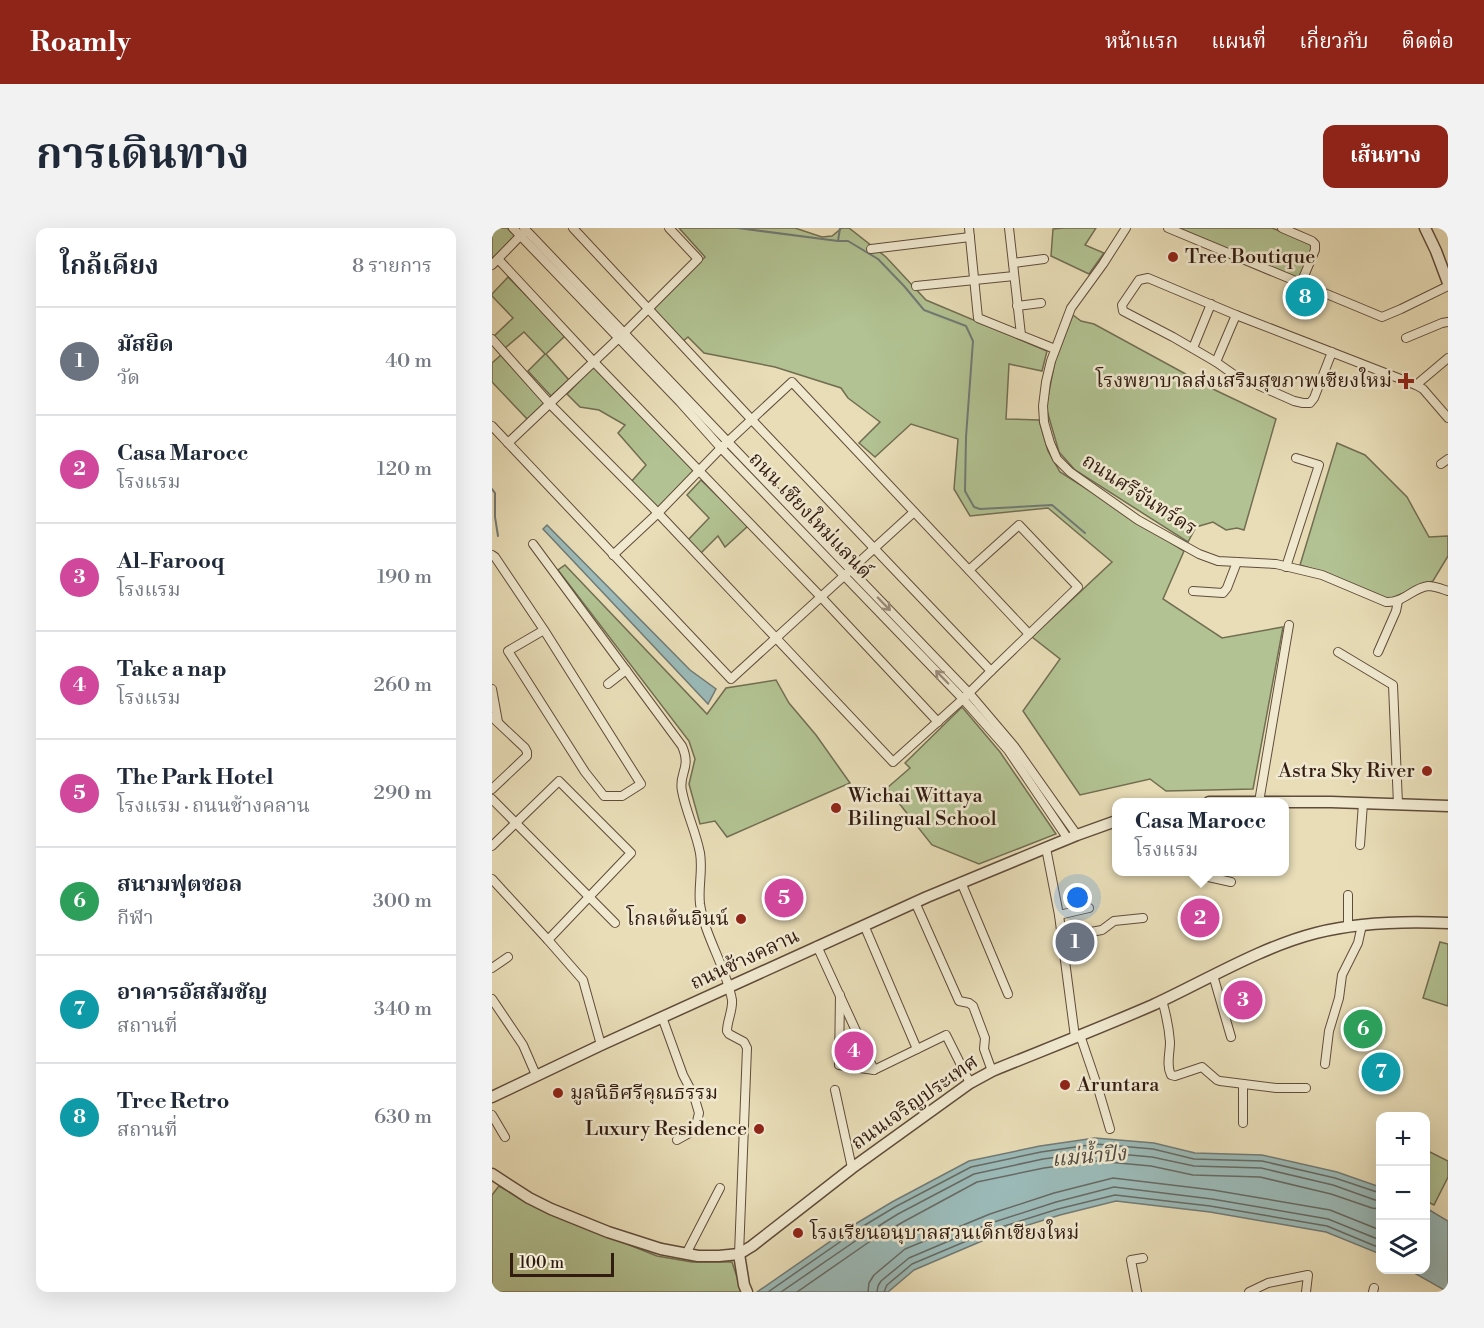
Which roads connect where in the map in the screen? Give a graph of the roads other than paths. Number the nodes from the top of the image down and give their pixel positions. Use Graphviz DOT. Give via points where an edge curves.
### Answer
graph roads {
  1 [pos="513,228"];
  2 [pos="573,228"];
  3 [pos="669,228"];
  4 [pos="976,228"];
  5 [pos="1009,228"];
  6 [pos="1126,228"];
  7 [pos="1168,228"];
  8 [pos="1282,228"];
  9 [pos="1425,228"];
  10 [pos="525,230"];
  11 [pos="969,231"];
  12 [pos="871,249"];
  13 [pos="1044,259"];
  14 [pos="495,262"];
  15 [pos="1013,263"];
  16 [pos="1014,276"];
  17 [pos="974,280"];
  18 [pos="1301,283"];
  19 [pos="1448,284"];
  20 [pos="916,286"];
  21 [pos="1041,303"];
  22 [pos="1211,304"];
  23 [pos="1017,306"];
  24 [pos="648,309"];
  25 [pos="1236,315"];
  26 [pos="1448,322"];
  27 [pos="1021,335"];
  28 [pos="621,336"];
  29 [pos="1406,338"];
  30 [pos="492,339"];
  31 [pos="1055,348"];
  32 [pos="1193,348"];
  33 [pos="1332,352"];
  34 [pos="1448,358"];
  35 [pos="594,362"];
  36 [pos="1216,362"];
  37 [pos="1416,385"];
  38 [pos="549,404"];
  39 [pos="1447,416"];
  40 [pos="752,420"];
  41 [pos="492,426"];
  42 [pos="508,443"];
  43 [pos="724,445"];
  44 [pos="1296,458"];
  45 [pos="699,470"];
  46 [pos="914,512"];
  47 [pos="658,513"];
  48 [pos="533,544"];
  49 [pos="874,548"];
  50 [pos="492,555"];
  51 [pos="613,555"];
  52 [pos="1237,562"];
  53 [pos="1286,567"];
  54 [pos="969,570"];
  55 [pos="848,572"];
  56 [pos="1193,591"];
  57 [pos="1448,591"];
  58 [pos="821,597"];
  59 [pos="1398,600"];
  60 [pos="1289,625"];
  61 [pos="544,630"];
  62 [pos="1029,634"];
  63 [pos="777,638"];
  64 [pos="1338,652"];
  65 [pos="1378,652"];
  66 [pos="626,670"];
  67 [pos="991,671"];
  68 [pos="608,684"];
  69 [pos="492,689"];
  70 [pos="966,696"];
  71 [pos="495,720"];
  72 [pos="938,722"];
  73 [pos="492,789"];
  74 [pos="1260,798"];
  75 [pos="492,799"];
  76 [pos="1289,802"];
  77 [pos="1363,803"];
  78 [pos="1398,804"];
  79 [pos="1448,806"];
  80 [pos="1112,822"];
  81 [pos="516,823"];
  82 [pos="1073,837"];
  83 [pos="1360,845"];
  84 [pos="492,846"];
  85 [pos="1046,848"];
  86 [pos="1204,876"];
  87 [pos="492,879"];
  88 [pos="961,882"];
  89 [pos="1231,882"];
  90 [pos="1348,895"];
  91 [pos="590,896"];
  92 [pos="915,902"];
  93 [pos="1089,908"];
  94 [pos="1059,915"];
  95 [pos="1143,918"];
  96 [pos="615,923"];
  97 [pos="1448,923"];
  98 [pos="864,925"];
  99 [pos="1362,925"];
  100 [pos="1348,927"];
  101 [pos="1062,937"];
  102 [pos="548,940"];
  103 [pos="817,946"];
  104 [pos="508,957"];
  105 [pos="492,968"];
  106 [pos="1213,975"];
  107 [pos="729,988"];
  108 [pos="1008,994"];
  109 [pos="840,995"];
  110 [pos="492,999"];
  111 [pos="1162,1000"];
  112 [pos="662,1017"];
  113 [pos="1078,1036"];
  114 [pos="1232,1036"];
  115 [pos="601,1045"];
  116 [pos="917,1049"];
  117 [pos="1326,1064"];
  118 [pos="874,1070"];
  119 [pos="992,1071"];
  120 [pos="536,1075"];
  121 [pos="970,1083"];
  122 [pos="1243,1084"];
  123 [pos="1306,1088"];
  124 [pos="835,1090"];
  125 [pos="492,1097"];
  126 [pos="492,1115"];
  127 [pos="1243,1123"];
  128 [pos="1110,1129"];
  129 [pos="505,1137"];
  130 [pos="677,1140"];
  131 [pos="852,1168"];
  132 [pos="492,1174"];
  133 [pos="720,1188"];
  134 [pos="686,1254"];
  135 [pos="739,1254"];
  136 [pos="1143,1258"];
  137 [pos="745,1288"];
  138 [pos="1137,1292"];
  139 [pos="1249,1292"];
  140 [pos="1306,1292"];
  1 -- 10 [label="street, ถนน เชียงใหม่แลนด์"];
  2 -- 24 [label="street"];
  3 -- 24 [label="street" via="698,260"];
  4 -- 11 [label="street"];
  5 -- 15 [label="street"];
  6 -- 31 [label="street, ถนนศรีจันทร์ดร" via="1071,308"];
  7 -- 18 [label="street"];
  8 -- 18 [label="street" via="1314,244"];
  9 -- 19 [label="street"];
  10 -- 14 [label="street"];
  10 -- 28 [label="street, ถนน เชียงใหม่แลนด์"];
  11 -- 12 [label="street"];
  11 -- 17 [label="street"];
  13 -- 15 [label="street"];
  14 -- 35 [label="street"];
  15 -- 16 [label="street"];
  16 -- 17 [label="street"];
  16 -- 23 [label="street"];
  17 -- 20 [label="street"];
  17 -- 27 [label="street" via="978,318"];
  18 -- 19 [label="street" via="1382,317"];
  21 -- 23 [label="street"];
  22 -- 25 [label="street"];
  22 -- 32 [label="street"];
  22 -- 32 [label="street" via="1148,278 1139,280 1122,305 1123,311"];
  23 -- 27 [label="street"];
  24 -- 28 [label="street"];
  24 -- 40 [label="street"];
  25 -- 33 [label="street"];
  25 -- 36 [label="street"];
  26 -- 29 [label="street"];
  27 -- 31 [label="street"];
  28 -- 35 [label="street"];
  28 -- 43 [label="street, ถนน เชียงใหม่แลนด์"];
  30 -- 38 [label="street"];
  31 -- 52 [label="street, ถนนศรีจันทร์ดร" via="1043,406 1044,422 1057,459 1138,519 1199,554"];
  32 -- 36 [label="street"];
  33 -- 36 [label="street" via="1314,398 1307,404 1233,374"];
  33 -- 37 [label="street"];
  34 -- 37 [label="street"];
  35 -- 38 [label="street"];
  35 -- 45 [label="street"];
  37 -- 39 [label="street"];
  38 -- 42 [label="street"];
  38 -- 47 [label="street"];
  40 -- 43 [label="street"];
  40 -- 46 [label="street" via="792,382"];
  40 -- 49 [label="street"];
  41 -- 42 [label="street"];
  42 -- 51 [label="street"];
  43 -- 45 [label="street"];
  43 -- 55 [label="street, ถนน เชียงใหม่แลนด์"];
  44 -- 53 [label="street" via="1319,465"];
  45 -- 47 [label="street"];
  45 -- 58 [label="street"];
  46 -- 49 [label="street"];
  46 -- 54 [label="street"];
  47 -- 51 [label="street"];
  47 -- 63 [label="street"];
  48 -- 66 [label="street"];
  49 -- 55 [label="street"];
  49 -- 67 [label="street"];
  50 -- 61 [label="street"];
  51 -- 63 [label="street" via="731,679"];
  52 -- 53 [label="street, ถนนศรีจันทร์ดร"];
  52 -- 56 [label="street" via="1223,593"];
  53 -- 59 [label="street, ถนนศรีจันทร์ดร" via="1322,575 1386,602"];
  54 -- 62 [label="street"];
  54 -- 62 [label="street" via="1019,525 1078,587"];
  55 -- 58 [label="street"];
  55 -- 70 [label="street, ถนน เชียงใหม่แลนด์"];
  57 -- 59 [label="street" via="1426,586"];
  58 -- 63 [label="street"];
  58 -- 72 [label="street"];
  59 -- 65 [label="street"];
  60 -- 74 [label="street"];
  61 -- 61 [label="street" via="640,784 622,796 604,796 585,772 508,651"];
  62 -- 67 [label="street"];
  63 -- 72 [label="street" via="893,762"];
  64 -- 78 [label="street" via="1393,685"];
  66 -- 68 [label="street"];
  66 -- 107 [label="street" via="686,757 681,786 700,854 700,903"];
  67 -- 70 [label="street"];
  69 -- 71 [label="street"];
  70 -- 72 [label="street"];
  70 -- 82 [label="street, ถนน เชียงใหม่แลนด์" via="1014,746"];
  71 -- 73 [label="street" via="525,748 527,756"];
  75 -- 81 [label="street"];
  76 -- 77 [label="street"];
  77 -- 78 [label="street"];
  77 -- 83 [label="street"];
  78 -- 79 [label="street"];
  80 -- 82 [label="street, ถนนช้างคลาน"];
  81 -- 84 [label="street"];
  81 -- 91 [label="street"];
  81 -- 91 [label="street" via="559,781 631,853"];
  82 -- 85 [label="street, ถนนช้างคลาน"];
  85 -- 88 [label="street, ถนนช้างคลาน"];
  85 -- 94 [label="street"];
  86 -- 89 [label="street"];
  87 -- 102 [label="street"];
  88 -- 92 [label="street, ถนนช้างคลาน"];
  88 -- 108 [label="street"];
  90 -- 100 [label="street"];
  91 -- 96 [label="street"];
  91 -- 102 [label="street"];
  92 -- 98 [label="street, ถนนช้างคลาน"];
  92 -- 119 [label="street" via="959,1001 973,1006 986,1038 984,1049"];
  93 -- 94 [label="street"];
  94 -- 101 [label="street"];
  95 -- 101 [label="street" via="1114,921 1102,930"];
  97 -- 99 [label="street, ถนนเจริญประเทศ"];
  98 -- 103 [label="street, ถนนช้างคลาน"];
  98 -- 116 [label="street"];
  99 -- 100 [label="street, ถนนเจริญประเทศ"];
  99 -- 117 [label="street" via="1342,975"];
  100 -- 106 [label="street, ถนนเจริญประเทศ" via="1280,945"];
  101 -- 113 [label="street"];
  102 -- 115 [label="street" via="582,981"];
  103 -- 107 [label="street, ถนนช้างคลาน"];
  103 -- 109 [label="street"];
  104 -- 105 [label="street"];
  106 -- 111 [label="street, ถนนเจริญประเทศ"];
  106 -- 114 [label="street"];
  107 -- 112 [label="street, ถนนช้างคลาน"];
  107 -- 135 [label="street" via="732,1005 727,1032 747,1048"];
  109 -- 118 [label="street"];
  109 -- 118 [label="street" via="839,1065"];
  110 -- 120 [label="street" via="523,1045"];
  111 -- 113 [label="street, ถนนเจริญประเทศ"];
  111 -- 122 [label="street" via="1168,1022 1171,1075 1202,1067 1217,1080"];
  112 -- 115 [label="street, ถนนช้างคลาน"];
  112 -- 130 [label="street" via="699,1113 694,1130"];
  113 -- 119 [label="street, ถนนเจริญประเทศ"];
  113 -- 128 [label="street"];
  115 -- 120 [label="street, ถนนช้างคลาน"];
  116 -- 118 [label="street"];
  116 -- 121 [label="street" via="946,1035"];
  119 -- 121 [label="street, ถนนเจริญประเทศ"];
  120 -- 125 [label="street, ถนนช้างคลาน"];
  121 -- 131 [label="street, ถนนเจริญประเทศ"];
  122 -- 123 [label="street"];
  122 -- 127 [label="street"];
  124 -- 131 [label="street"];
  126 -- 129 [label="street"];
  131 -- 135 [label="street, ถนนเจริญประเทศ"];
  132 -- 134 [label="street" via="558,1212 626,1238"];
  133 -- 134 [label="street"];
  134 -- 135 [label="street"];
  135 -- 137 [label="street"];
  136 -- 138 [label="street" via="1131,1260"];
  139 -- 140 [label="street" via="1268,1283 1308,1275"];
}
